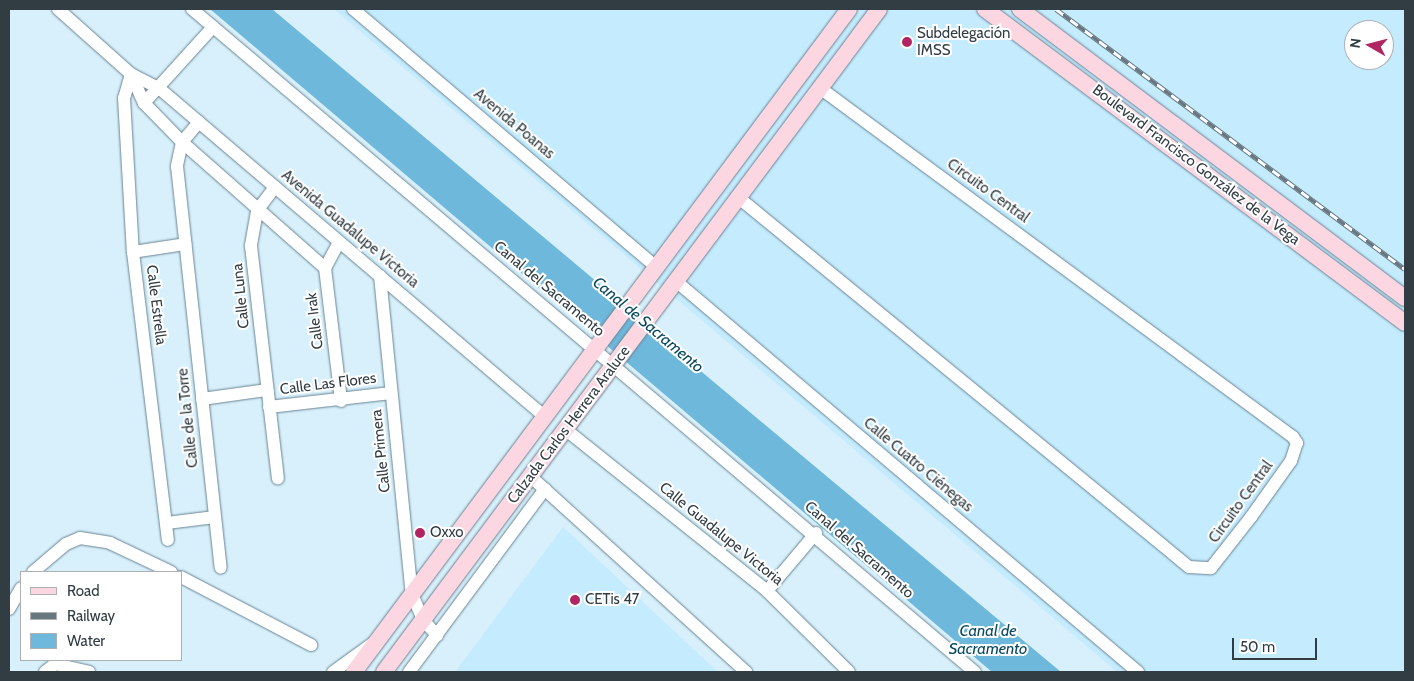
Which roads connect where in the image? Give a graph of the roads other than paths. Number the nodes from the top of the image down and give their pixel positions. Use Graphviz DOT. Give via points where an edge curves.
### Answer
graph roads {
  1 [pos="58,9"];
  2 [pos="192,9"];
  3 [pos="353,9"];
  4 [pos="849,9"];
  5 [pos="879,9"];
  6 [pos="985,9"];
  7 [pos="1020,9"];
  8 [pos="213,26"];
  9 [pos="1100,68"];
  10 [pos="131,74"];
  11 [pos="1088,84"];
  12 [pos="820,88"];
  13 [pos="160,89"];
  14 [pos="144,103"];
  15 [pos="199,122"];
  16 [pos="182,142"];
  17 [pos="1217,153"];
  18 [pos="1204,169"];
  19 [pos="275,187"];
  20 [pos="739,198"];
  21 [pos="257,211"];
  22 [pos="693,214"];
  23 [pos="715,230"];
  24 [pos="339,242"];
  25 [pos="185,244"];
  26 [pos="133,252"];
  27 [pos="654,265"];
  28 [pos="325,268"];
  29 [pos="380,276"];
  30 [pos="677,282"];
  31 [pos="1405,298"];
  32 [pos="1405,322"];
  33 [pos="594,345"];
  34 [pos="614,363"];
  35 [pos="267,390"];
  36 [pos="391,393"];
  37 [pos="202,399"];
  38 [pos="341,401"];
  39 [pos="269,407"];
  40 [pos="544,416"];
  41 [pos="565,429"];
  42 [pos="530,476"];
  43 [pos="278,478"];
  44 [pos="545,490"];
  45 [pos="215,517"];
  46 [pos="167,523"];
  47 [pos="816,533"];
  48 [pos="168,540"];
  49 [pos="220,568"];
  50 [pos="33,571"];
  51 [pos="170,571"];
  52 [pos="182,578"];
  53 [pos="20,590"];
  54 [pos="767,591"];
  55 [pos="412,594"];
  56 [pos="9,609"];
  57 [pos="423,620"];
  58 [pos="437,635"];
  59 [pos="378,641"];
  60 [pos="311,644"];
  61 [pos="45,672"];
  62 [pos="90,672"];
  63 [pos="333,672"];
  64 [pos="354,672"];
  65 [pos="384,672"];
  66 [pos="409,672"];
  67 [pos="746,672"];
  68 [pos="849,672"];
  69 [pos="976,672"];
  70 [pos="1138,672"];
  1 -- 10 [label="street, Avenida Guadalupe Victoria"];
  2 -- 8 [label="street, Canal del Sacramento"];
  3 -- 27 [label="street, Avenida Poanas"];
  4 -- 22 [label="main road, Calzada Carlos Herrera Araluce"];
  5 -- 12 [label="main road, Calzada Carlos Herrera Araluce"];
  6 -- 11 [label="main road, Boulevard Francisco González de la Vega"];
  7 -- 9 [label="main road, Boulevard Francisco González de la Vega"];
  8 -- 13 [label="street"];
  8 -- 33 [label="street, Canal del Sacramento"];
  9 -- 11 [label="main road"];
  9 -- 17 [label="main road, Boulevard Francisco González de la Vega"];
  10 -- 13 [label="street, Avenida Guadalupe Victoria"];
  10 -- 14 [label="street, Avenida Guadalupe Victoria"];
  10 -- 26 [label="street, Calle Estrella" via="124,98"];
  11 -- 18 [label="main road, Boulevard Francisco González de la Vega"];
  12 -- 20 [label="main road, Calzada Carlos Herrera Araluce"];
  12 -- 20 [label="street, Circuito Central" via="1293,437 1297,443 1291,461 1246,524 1211,568 1188,567"];
  13 -- 14 [label="street"];
  13 -- 15 [label="street, Avenida Guadalupe Victoria"];
  14 -- 16 [label="street, Avenida Guadalupe Victoria"];
  15 -- 16 [label="street, Calle de la Torre"];
  15 -- 19 [label="street, Avenida Guadalupe Victoria"];
  16 -- 21 [label="street, Avenida Guadalupe Victoria"];
  16 -- 25 [label="street, Calle de la Torre" via="177,166"];
  17 -- 18 [label="main road"];
  17 -- 31 [label="main road, Boulevard Francisco González de la Vega"];
  18 -- 32 [label="main road, Boulevard Francisco González de la Vega"];
  19 -- 21 [label="street, Calle Luna"];
  19 -- 24 [label="street, Avenida Guadalupe Victoria"];
  20 -- 23 [label="main road, Calzada Carlos Herrera Araluce"];
  21 -- 28 [label="street, Avenida Guadalupe Victoria"];
  21 -- 35 [label="street, Calle Luna" via="251,246"];
  22 -- 23 [label="main road"];
  22 -- 27 [label="main road, Calzada Carlos Herrera Araluce"];
  23 -- 30 [label="main road, Calzada Carlos Herrera Araluce"];
  24 -- 28 [label="street"];
  24 -- 29 [label="street, Avenida Guadalupe Victoria"];
  25 -- 26 [label="street"];
  25 -- 37 [label="street, Calle de la Torre"];
  26 -- 46 [label="street, Calle Estrella"];
  27 -- 33 [label="main road, Calzada Carlos Herrera Araluce"];
  28 -- 38 [label="street, Calle Irak"];
  29 -- 36 [label="street, Calle Primera"];
  29 -- 40 [label="street, Avenida Guadalupe Victoria"];
  30 -- 34 [label="main road, Calzada Carlos Herrera Araluce"];
  30 -- 70 [label="street, Calle Cuatro Ciénegas"];
  33 -- 34 [label="street, Canal del Sacramento"];
  33 -- 40 [label="main road, Calzada Carlos Herrera Araluce"];
  34 -- 41 [label="main road, Calzada Carlos Herrera Araluce"];
  34 -- 47 [label="street, Canal del Sacramento"];
  35 -- 37 [label="street, Calle Las Flores"];
  35 -- 39 [label="street, Calle Luna"];
  36 -- 38 [label="street, Calle Las Flores"];
  36 -- 55 [label="street, Calle Primera"];
  37 -- 45 [label="street, Calle de la Torre"];
  38 -- 39 [label="street, Calle Las Flores"];
  39 -- 43 [label="street, Calle Luna"];
  40 -- 55 [label="main road, Calzada Carlos Herrera Araluce"];
  41 -- 42 [label="main road, Calzada Carlos Herrera Araluce"];
  41 -- 54 [label="street, Calle Guadalupe Victoria"];
  42 -- 44 [label="street"];
  42 -- 57 [label="main road, Calzada Carlos Herrera Araluce"];
  44 -- 58 [label="street"];
  44 -- 67 [label="street"];
  45 -- 46 [label="street"];
  45 -- 49 [label="street, Calle de la Torre"];
  46 -- 48 [label="street, Calle Estrella"];
  47 -- 54 [label="street"];
  47 -- 69 [label="street, Canal del Sacramento"];
  50 -- 51 [label="street" via="66,544 80,538 110,542"];
  52 -- 60 [label="street"];
  53 -- 56 [label="street"];
  54 -- 68 [label="street, Calle Guadalupe Victoria"];
  55 -- 57 [label="street, Calle Primera"];
  55 -- 59 [label="main road, Calzada Carlos Herrera Araluce"];
  57 -- 58 [label="street"];
  57 -- 65 [label="main road, Calzada Carlos Herrera Araluce"];
  58 -- 66 [label="street"];
  59 -- 63 [label="street"];
  59 -- 64 [label="main road, Calzada Carlos Herrera Araluce"];
  61 -- 62 [label="street" via="55,664"];
}
